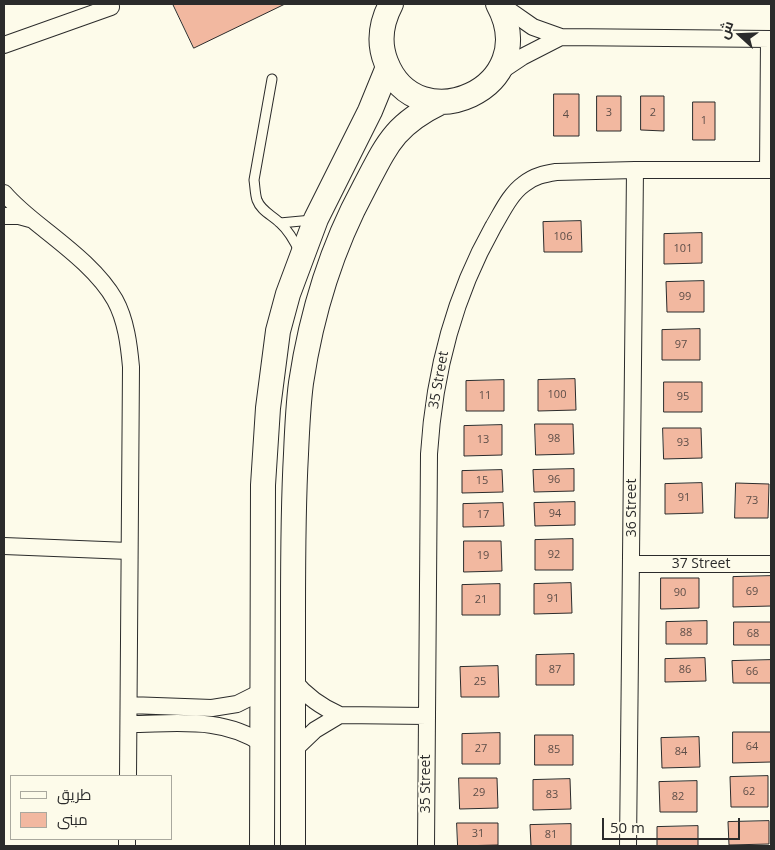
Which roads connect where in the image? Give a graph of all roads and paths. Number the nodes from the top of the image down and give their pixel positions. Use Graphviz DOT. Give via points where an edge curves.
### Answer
graph roads {
  1 [pos="391,4"];
  2 [pos="499,4"];
  3 [pos="111,7"];
  4 [pos="561,38"];
  5 [pos="770,39"];
  6 [pos="4,45"];
  7 [pos="388,67"];
  8 [pos="498,73"];
  9 [pos="272,79"];
  10 [pos="441,102"];
  11 [pos="634,170"];
  12 [pos="770,170"];
  13 [pos="4,194"];
  14 [pos="4,216"];
  15 [pos="30,219"];
  16 [pos="316,219"];
  17 [pos="280,223"];
  18 [pos="301,255"];
  19 [pos="4,546"];
  20 [pos="129,551"];
  21 [pos="632,564"];
  22 [pos="771,564"];
  23 [pos="293,680"];
  24 [pos="261,692"];
  25 [pos="129,704"];
  26 [pos="340,715"];
  27 [pos="427,716"];
  28 [pos="129,724"];
  29 [pos="263,744"];
  30 [pos="293,750"];
  31 [pos="128,775"];
  32 [pos="262,846"];
  33 [pos="294,846"];
  34 [pos="426,846"];
  35 [pos="628,846"];
  1 -- 7 [label="street" via="385,16 381,42"];
  2 -- 4 [label="street" via="533,26"];
  2 -- 8 [label="street" via="508,37 507,50"];
  3 -- 6 [label="street"];
  4 -- 5 [label="street"];
  4 -- 8 [label="street"];
  5 -- 12 [label="street"];
  7 -- 10 [label="street" via="410,92"];
  7 -- 16 [label="street" via="370,111"];
  8 -- 10 [label="street" via="479,92 467,98"];
  9 -- 17 [label="lane" via="254,180 258,201 265,212"];
  10 -- 23 [label="street" via="411,119 387,144 341,237 317,309 301,384 298,422 293,538"];
  11 -- 12 [label="street, 35 Street"];
  11 -- 21 [label="street, 36 Street"];
  11 -- 27 [label="street, 35 Street" via="556,172 532,178 522,185 506,205 480,250 459,299 440,366 429,454"];
  13 -- 15 [label="street"];
  14 -- 15 [label="street"];
  15 -- 20 [label="street" via="51,234 105,285 122,318 130,367"];
  16 -- 17 [label="lane"];
  16 -- 18 [label="street"];
  17 -- 18 [label="lane"];
  18 -- 24 [label="street" via="278,331 269,398 262,522"];
  19 -- 20 [label="street"];
  20 -- 25 [label="street"];
  21 -- 22 [label="street, 37 Street"];
  21 -- 35 [label="street, 36 Street"];
  23 -- 26 [label="street" via="309,698"];
  23 -- 30 [label="street"];
  24 -- 25 [label="street" via="238,704 212,708"];
  24 -- 29 [label="street"];
  25 -- 28 [label="street"];
  26 -- 27 [label="street"];
  26 -- 30 [label="street" via="315,730"];
  27 -- 34 [label="street, 35 Street"];
  28 -- 29 [label="street" via="212,724 239,730"];
  28 -- 31 [label="street"];
  29 -- 32 [label="street"];
  30 -- 33 [label="street"];
}
